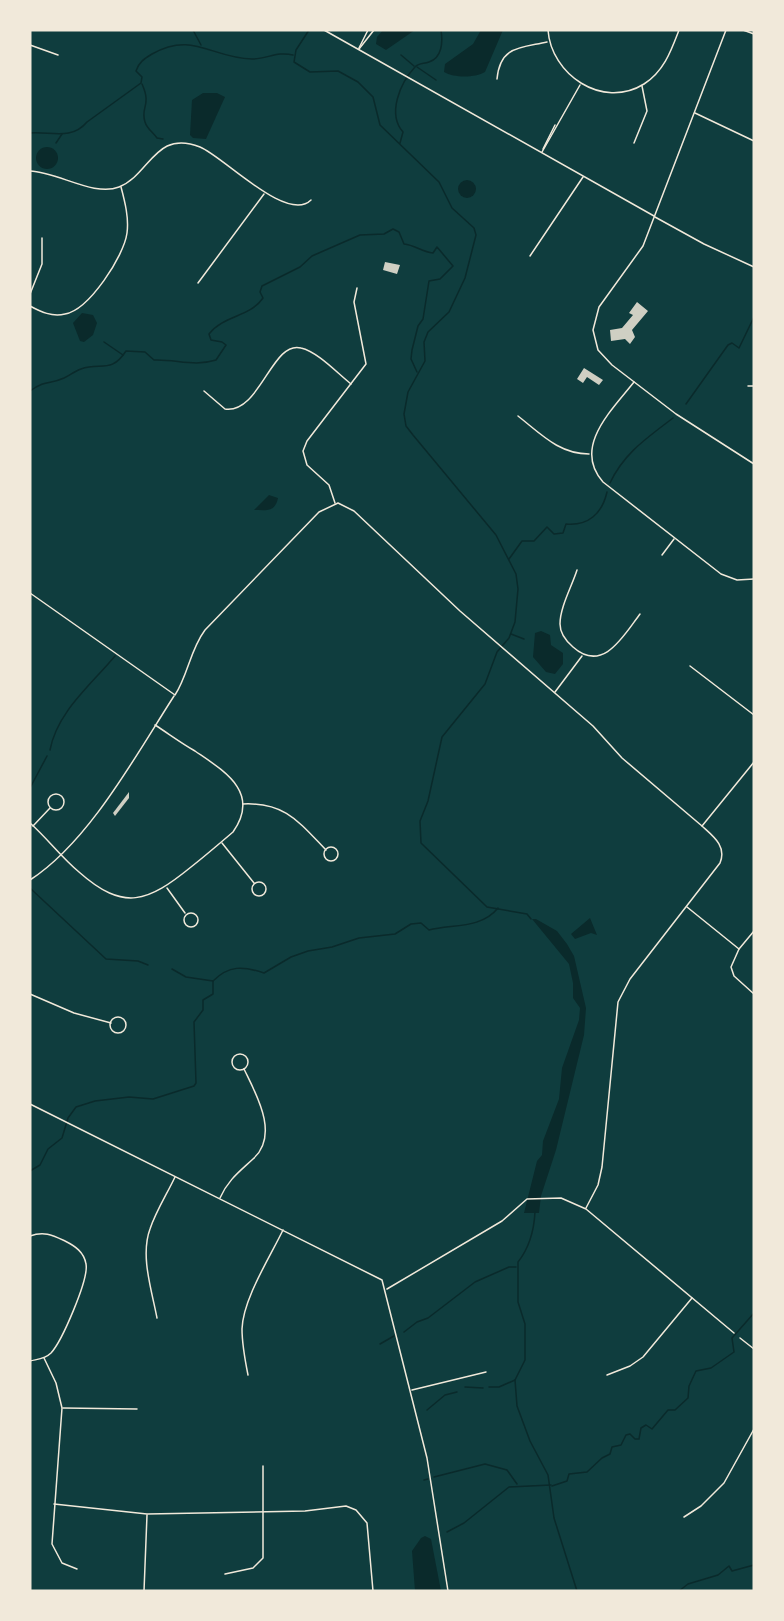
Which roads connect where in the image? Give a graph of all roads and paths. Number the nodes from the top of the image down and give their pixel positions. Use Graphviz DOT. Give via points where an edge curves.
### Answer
graph roads {
  1 [pos="324,30"];
  2 [pos="368,30"];
  3 [pos="374,30"];
  4 [pos="548,30"];
  5 [pos="679,30"];
  6 [pos="726,30"];
  7 [pos="743,30"];
  8 [pos="754,34"];
  9 [pos="549,41"];
  10 [pos="30,45"];
  11 [pos="358,50"];
  12 [pos="58,55"];
  13 [pos="496,79"];
  14 [pos="580,84"];
  15 [pos="642,85"];
  16 [pos="695,113"];
  17 [pos="754,141"];
  18 [pos="634,143"];
  19 [pos="542,151"];
  20 [pos="30,171"];
  21 [pos="584,176"];
  22 [pos="121,186"];
  23 [pos="264,193"];
  24 [pos="311,201"];
  25 [pos="655,217"];
  26 [pos="42,238"];
  27 [pos="530,256"];
  28 [pos="754,267"];
  29 [pos="198,283"];
  30 [pos="357,288"];
  31 [pos="30,294"];
  32 [pos="30,306"];
  33 [pos="634,382"];
  34 [pos="352,384"];
  35 [pos="748,386"];
  36 [pos="754,386"];
  37 [pos="204,391"];
  38 [pos="518,416"];
  39 [pos="590,454"];
  40 [pos="754,464"];
  41 [pos="335,503"];
  42 [pos="675,538"];
  43 [pos="662,555"];
  44 [pos="577,570"];
  45 [pos="754,579"];
  46 [pos="30,593"];
  47 [pos="640,614"];
  48 [pos="582,655"];
  49 [pos="690,666"];
  50 [pos="555,692"];
  51 [pos="175,695"];
  52 [pos="754,715"];
  53 [pos="155,725"];
  54 [pos="754,762"];
  55 [pos="242,804"];
  56 [pos="51,808"];
  57 [pos="30,823"];
  58 [pos="33,826"];
  59 [pos="702,826"];
  60 [pos="222,842"];
  61 [pos="326,850"];
  62 [pos="62,855"];
  63 [pos="30,880"];
  64 [pos="254,883"];
  65 [pos="166,887"];
  66 [pos="686,906"];
  67 [pos="186,915"];
  68 [pos="754,931"];
  69 [pos="739,949"];
  70 [pos="30,994"];
  71 [pos="754,994"];
  72 [pos="111,1023"];
  73 [pos="244,1069"];
  74 [pos="30,1104"];
  75 [pos="176,1176"];
  76 [pos="220,1198"];
  77 [pos="586,1209"];
  78 [pos="283,1230"];
  79 [pos="30,1236"];
  80 [pos="386,1289"];
  81 [pos="692,1298"];
  82 [pos="156,1318"];
  83 [pos="754,1349"];
  84 [pos="44,1358"];
  85 [pos="30,1361"];
  86 [pos="486,1372"];
  87 [pos="248,1375"];
  88 [pos="607,1375"];
  89 [pos="412,1390"];
  90 [pos="62,1408"];
  91 [pos="137,1409"];
  92 [pos="754,1429"];
  93 [pos="263,1466"];
  94 [pos="54,1504"];
  95 [pos="264,1512"];
  96 [pos="147,1514"];
  97 [pos="684,1517"];
  98 [pos="76,1569"];
  99 [pos="225,1574"];
  100 [pos="144,1591"];
  101 [pos="373,1591"];
  102 [pos="448,1591"];
  1 -- 11 [label="street"];
  2 -- 11 [label="street"];
  3 -- 11 [label="street"];
  4 -- 9 [label="street"];
  5 -- 15 [label="street" via="663,67"];
  6 -- 16 [label="street"];
  7 -- 8 [label="street"];
  9 -- 13 [label="street" via="509,51 499,63"];
  9 -- 14 [label="street" via="559,65"];
  10 -- 12 [label="street"];
  11 -- 19 [label="street"];
  14 -- 15 [label="street" via="607,92"];
  14 -- 19 [label="street"];
  15 -- 18 [label="street" via="647,111"];
  16 -- 17 [label="street"];
  16 -- 25 [label="street"];
  19 -- 21 [label="street"];
  20 -- 22 [label="street" via="49,172 98,189"];
  21 -- 25 [label="street"];
  21 -- 27 [label="street"];
  22 -- 23 [label="street" via="160,150 191,144 213,154"];
  22 -- 32 [label="street" via="128,220 124,246 90,298 65,314 48,314"];
  23 -- 24 [label="street" via="300,205"];
  23 -- 29 [label="street"];
  25 -- 28 [label="street"];
  25 -- 33 [label="street" via="637,257 599,307 594,323 598,350"];
  26 -- 31 [label="street" via="42,264"];
  30 -- 34 [label="street" via="354,302 367,359"];
  33 -- 39 [label="street" via="596,433"];
  33 -- 40 [label="street"];
  34 -- 37 [label="street" via="299,347 285,352 239,409 225,409"];
  34 -- 41 [label="street" via="303,451 307,465 329,485"];
  35 -- 36 [label="street"];
  38 -- 39 [label="street" via="561,449"];
  39 -- 42 [label="street" via="594,470 603,482"];
  41 -- 50 [label="street" via="361,517"];
  41 -- 51 [label="street" via="315,516 205,630"];
  42 -- 43 [label="street"];
  42 -- 45 [label="street" via="726,577"];
  44 -- 48 [label="street" via="560,625 565,639"];
  46 -- 51 [label="street"];
  47 -- 48 [label="street" via="608,653"];
  48 -- 50 [label="street"];
  49 -- 52 [label="street"];
  50 -- 59 [label="street" via="622,758"];
  51 -- 53 [label="street"];
  53 -- 55 [label="street" via="228,774 239,788"];
  53 -- 62 [label="street" via="81,834"];
  54 -- 59 [label="street"];
  55 -- 60 [label="street" via="238,825"];
  55 -- 61 [label="street" via="275,807 289,813"];
  56 -- 56 [label="street" via="61,808 61,796 51,797"];
  56 -- 58 [label="street"];
  57 -- 58 [label="street"];
  58 -- 62 [label="street"];
  59 -- 66 [label="street" via="720,844 722,858"];
  60 -- 64 [label="street"];
  60 -- 65 [label="street"];
  61 -- 61 [label="street" via="326,859 337,858 336,849"];
  62 -- 63 [label="street"];
  62 -- 65 [label="street" via="84,876 119,897 142,898"];
  64 -- 64 [label="street" via="251,890 260,896 266,886"];
  65 -- 67 [label="street"];
  66 -- 69 [label="street"];
  66 -- 77 [label="street" via="630,979 618,1002 602,1167"];
  67 -- 67 [label="street" via="185,924 196,925 196,915"];
  68 -- 69 [label="street"];
  69 -- 71 [label="street" via="732,970"];
  70 -- 72 [label="street"];
  72 -- 72 [label="street" via="116,1033 125,1029 122,1018 114,1018"];
  73 -- 73 [label="street" via="247,1058 235,1055 233,1065"];
  73 -- 76 [label="street" via="259,1101 265,1136 257,1155 230,1180"];
  74 -- 75 [label="street"];
  75 -- 76 [label="street"];
  75 -- 82 [label="street" via="147,1241"];
  76 -- 78 [label="street"];
  77 -- 80 [label="street" via="564,1198 529,1199 514,1212"];
  77 -- 81 [label="street"];
  78 -- 80 [label="street" via="377,1276"];
  78 -- 87 [label="street" via="243,1318"];
  79 -- 84 [label="street" via="50,1234 75,1246 87,1267 85,1281 56,1346"];
  80 -- 89 [label="street"];
  81 -- 83 [label="street"];
  81 -- 88 [label="street" via="643,1357"];
  84 -- 85 [label="street"];
  84 -- 90 [label="street"];
  86 -- 89 [label="street"];
  89 -- 102 [label="street"];
  90 -- 91 [label="street"];
  90 -- 94 [label="street"];
  92 -- 97 [label="street" via="724,1483"];
  93 -- 95 [label="street"];
  94 -- 96 [label="street"];
  94 -- 98 [label="street" via="52,1544 62,1563"];
  95 -- 96 [label="street"];
  95 -- 99 [label="street" via="263,1558 253,1568"];
  95 -- 101 [label="street" via="341,1505 356,1510 368,1526"];
  96 -- 100 [label="street"];
}
